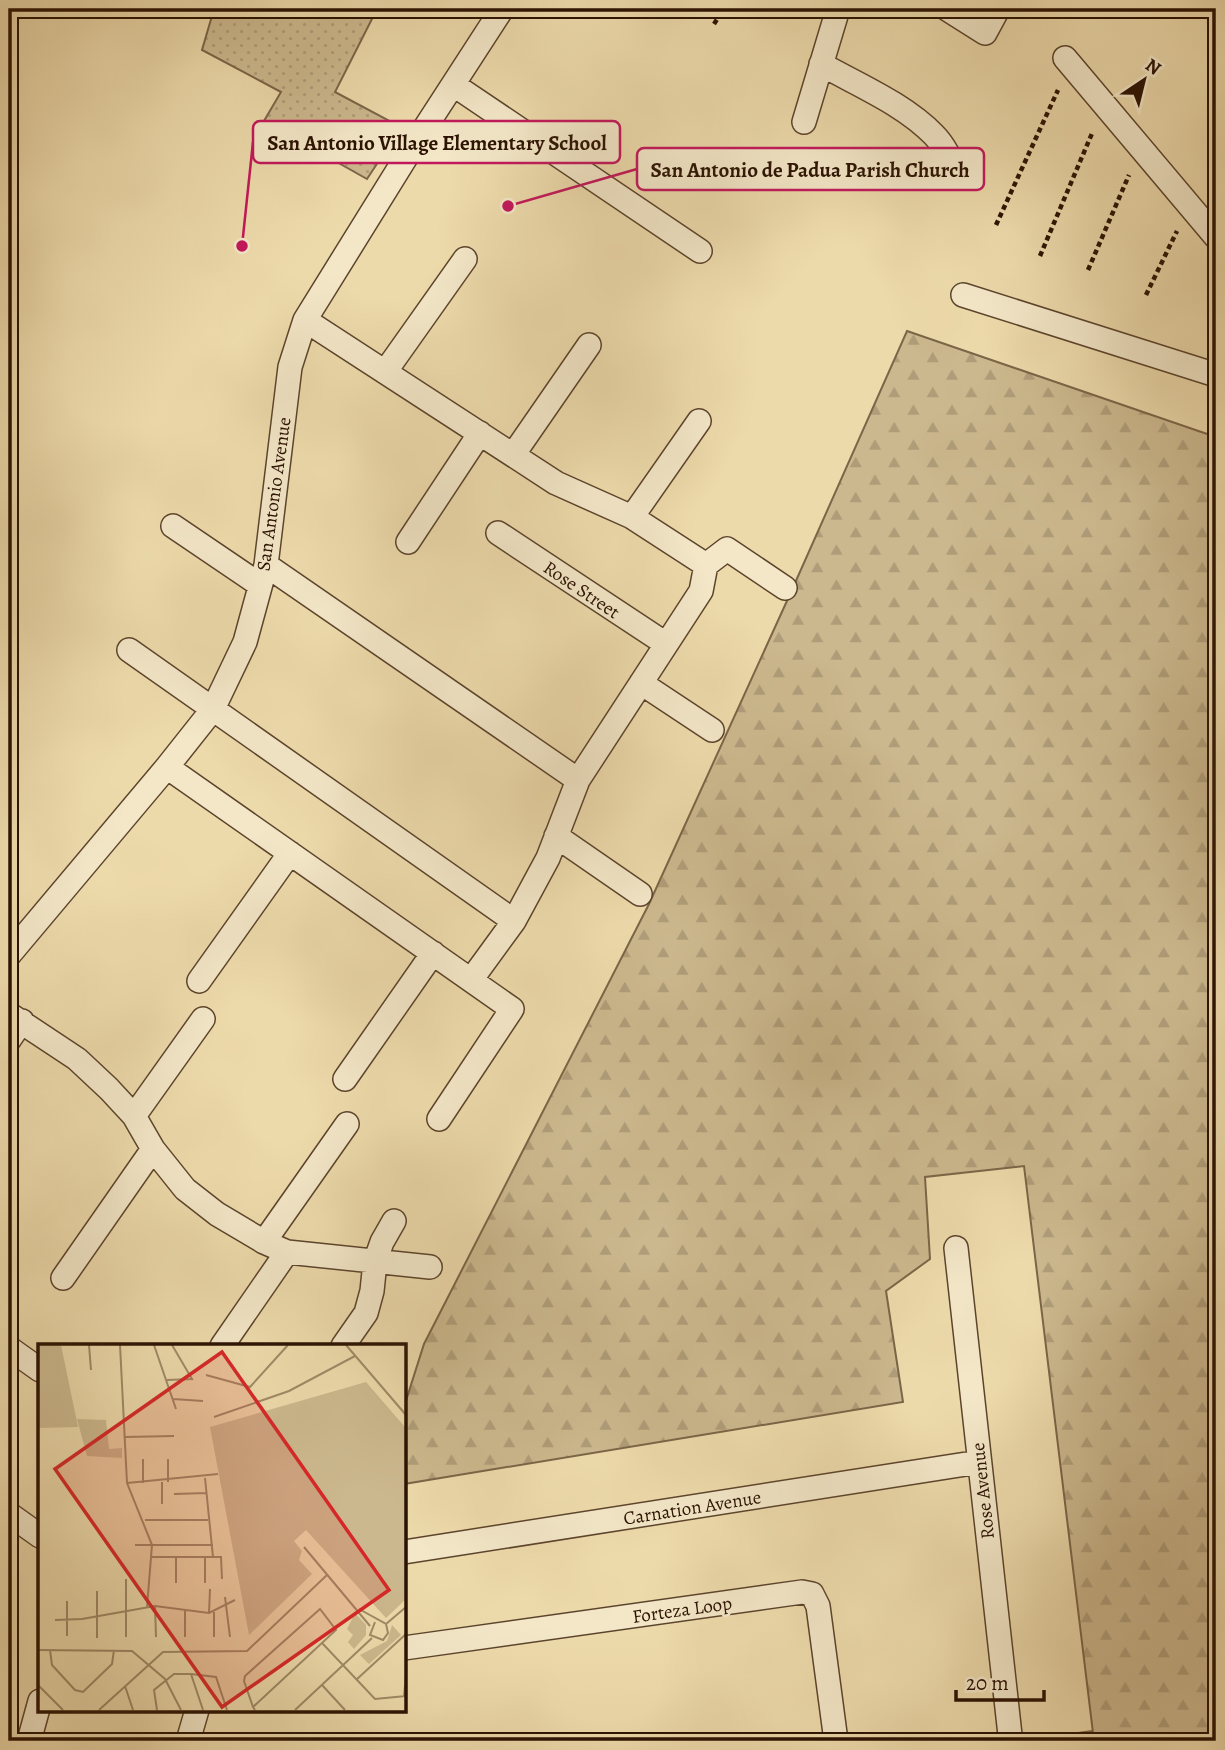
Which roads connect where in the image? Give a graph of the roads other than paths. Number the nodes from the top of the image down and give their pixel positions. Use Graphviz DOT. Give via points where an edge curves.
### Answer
graph roads {
  1 [pos="502,9"];
  2 [pos="838,9"];
  3 [pos="947,9"];
  4 [pos="998,9"];
  5 [pos="1067,61"];
  6 [pos="821,64"];
  7 [pos="454,85"];
  8 [pos="804,122"];
  9 [pos="959,178"];
  10 [pos="1216,237"];
  11 [pos="700,251"];
  12 [pos="465,259"];
  13 [pos="962,295"];
  14 [pos="305,320"];
  15 [pos="589,345"];
  16 [pos="384,372"];
  17 [pos="1216,375"];
  18 [pos="699,421"];
  19 [pos="480,433"];
  20 [pos="513,455"];
  21 [pos="632,517"];
  22 [pos="173,526"];
  23 [pos="498,533"];
  24 [pos="408,542"];
  25 [pos="706,565"];
  26 [pos="263,575"];
  27 [pos="785,587"];
  28 [pos="666,645"];
  29 [pos="129,650"];
  30 [pos="641,683"];
  31 [pos="213,709"];
  32 [pos="712,730"];
  33 [pos="167,767"];
  34 [pos="578,780"];
  35 [pos="556,836"];
  36 [pos="290,853"];
  37 [pos="640,894"];
  38 [pos="514,921"];
  39 [pos="433,953"];
  40 [pos="9,955"];
  41 [pos="471,980"];
  42 [pos="199,981"];
  43 [pos="203,1018"];
  44 [pos="13,1025"];
  45 [pos="345,1079"];
  46 [pos="134,1115"];
  47 [pos="439,1119"];
  48 [pos="347,1124"];
  49 [pos="153,1149"];
  50 [pos="394,1221"];
  51 [pos="264,1242"];
  52 [pos="956,1248"];
  53 [pos="287,1252"];
  54 [pos="374,1262"];
  55 [pos="430,1267"];
  56 [pos="63,1278"];
  57 [pos="223,1344"];
  58 [pos="344,1344"];
  59 [pos="9,1348"];
  60 [pos="38,1369"];
  61 [pos="979,1462"];
  62 [pos="9,1514"];
  63 [pos="38,1535"];
  64 [pos="406,1552"];
  65 [pos="406,1648"];
  66 [pos="38,1708"];
  67 [pos="196,1712"];
  68 [pos="1011,1739"];
  69 [pos="29,1741"];
  70 [pos="188,1741"];
  71 [pos="836,1741"];
  1 -- 7 [label="street, San Antonio Avenue"];
  2 -- 6 [label="street"];
  3 -- 4 [label="street" via="985,33"];
  5 -- 10 [label="street"];
  6 -- 8 [label="street"];
  6 -- 9 [label="street" via="900,107 934,135"];
  7 -- 11 [label="street"];
  7 -- 14 [label="street, San Antonio Avenue"];
  12 -- 16 [label="street"];
  13 -- 17 [label="street"];
  14 -- 16 [label="street"];
  14 -- 26 [label="street, San Antonio Avenue" via="290,367"];
  15 -- 20 [label="street"];
  16 -- 19 [label="street"];
  18 -- 21 [label="street"];
  19 -- 20 [label="street"];
  19 -- 24 [label="street"];
  20 -- 21 [label="street" via="556,483"];
  21 -- 25 [label="street"];
  22 -- 26 [label="street"];
  23 -- 28 [label="street, Rose Street"];
  25 -- 27 [label="street" via="727,549"];
  25 -- 28 [label="street" via="701,591"];
  26 -- 31 [label="street, San Antonio Avenue" via="245,642"];
  26 -- 34 [label="street"];
  28 -- 30 [label="street"];
  29 -- 31 [label="street"];
  30 -- 32 [label="street"];
  30 -- 34 [label="street"];
  31 -- 33 [label="street, San Antonio Avenue"];
  31 -- 38 [label="street"];
  33 -- 36 [label="street"];
  33 -- 40 [label="street, San Antonio Avenue"];
  34 -- 35 [label="street"];
  35 -- 37 [label="street"];
  35 -- 38 [label="street"];
  36 -- 39 [label="street"];
  36 -- 42 [label="street"];
  38 -- 41 [label="street"];
  39 -- 41 [label="street"];
  39 -- 45 [label="street"];
  41 -- 47 [label="street" via="512,1009"];
  43 -- 46 [label="street"];
  44 -- 46 [label="street" via="76,1059"];
  46 -- 49 [label="street"];
  48 -- 51 [label="street"];
  49 -- 51 [label="street" via="185,1189"];
  49 -- 56 [label="street"];
  50 -- 54 [label="street"];
  51 -- 53 [label="street"];
  52 -- 61 [label="street, Rose Avenue"];
  53 -- 54 [label="street"];
  53 -- 57 [label="street"];
  54 -- 55 [label="street"];
  54 -- 58 [label="street" via="366,1313"];
  59 -- 60 [label="street"];
  61 -- 64 [label="street, Carnation Avenue"];
  61 -- 68 [label="street, Rose Avenue"];
  62 -- 63 [label="street"];
  65 -- 71 [label="street, Forteza Loop" via="812,1594 818,1606"];
  66 -- 69 [label="street"];
  67 -- 70 [label="street"];
}
